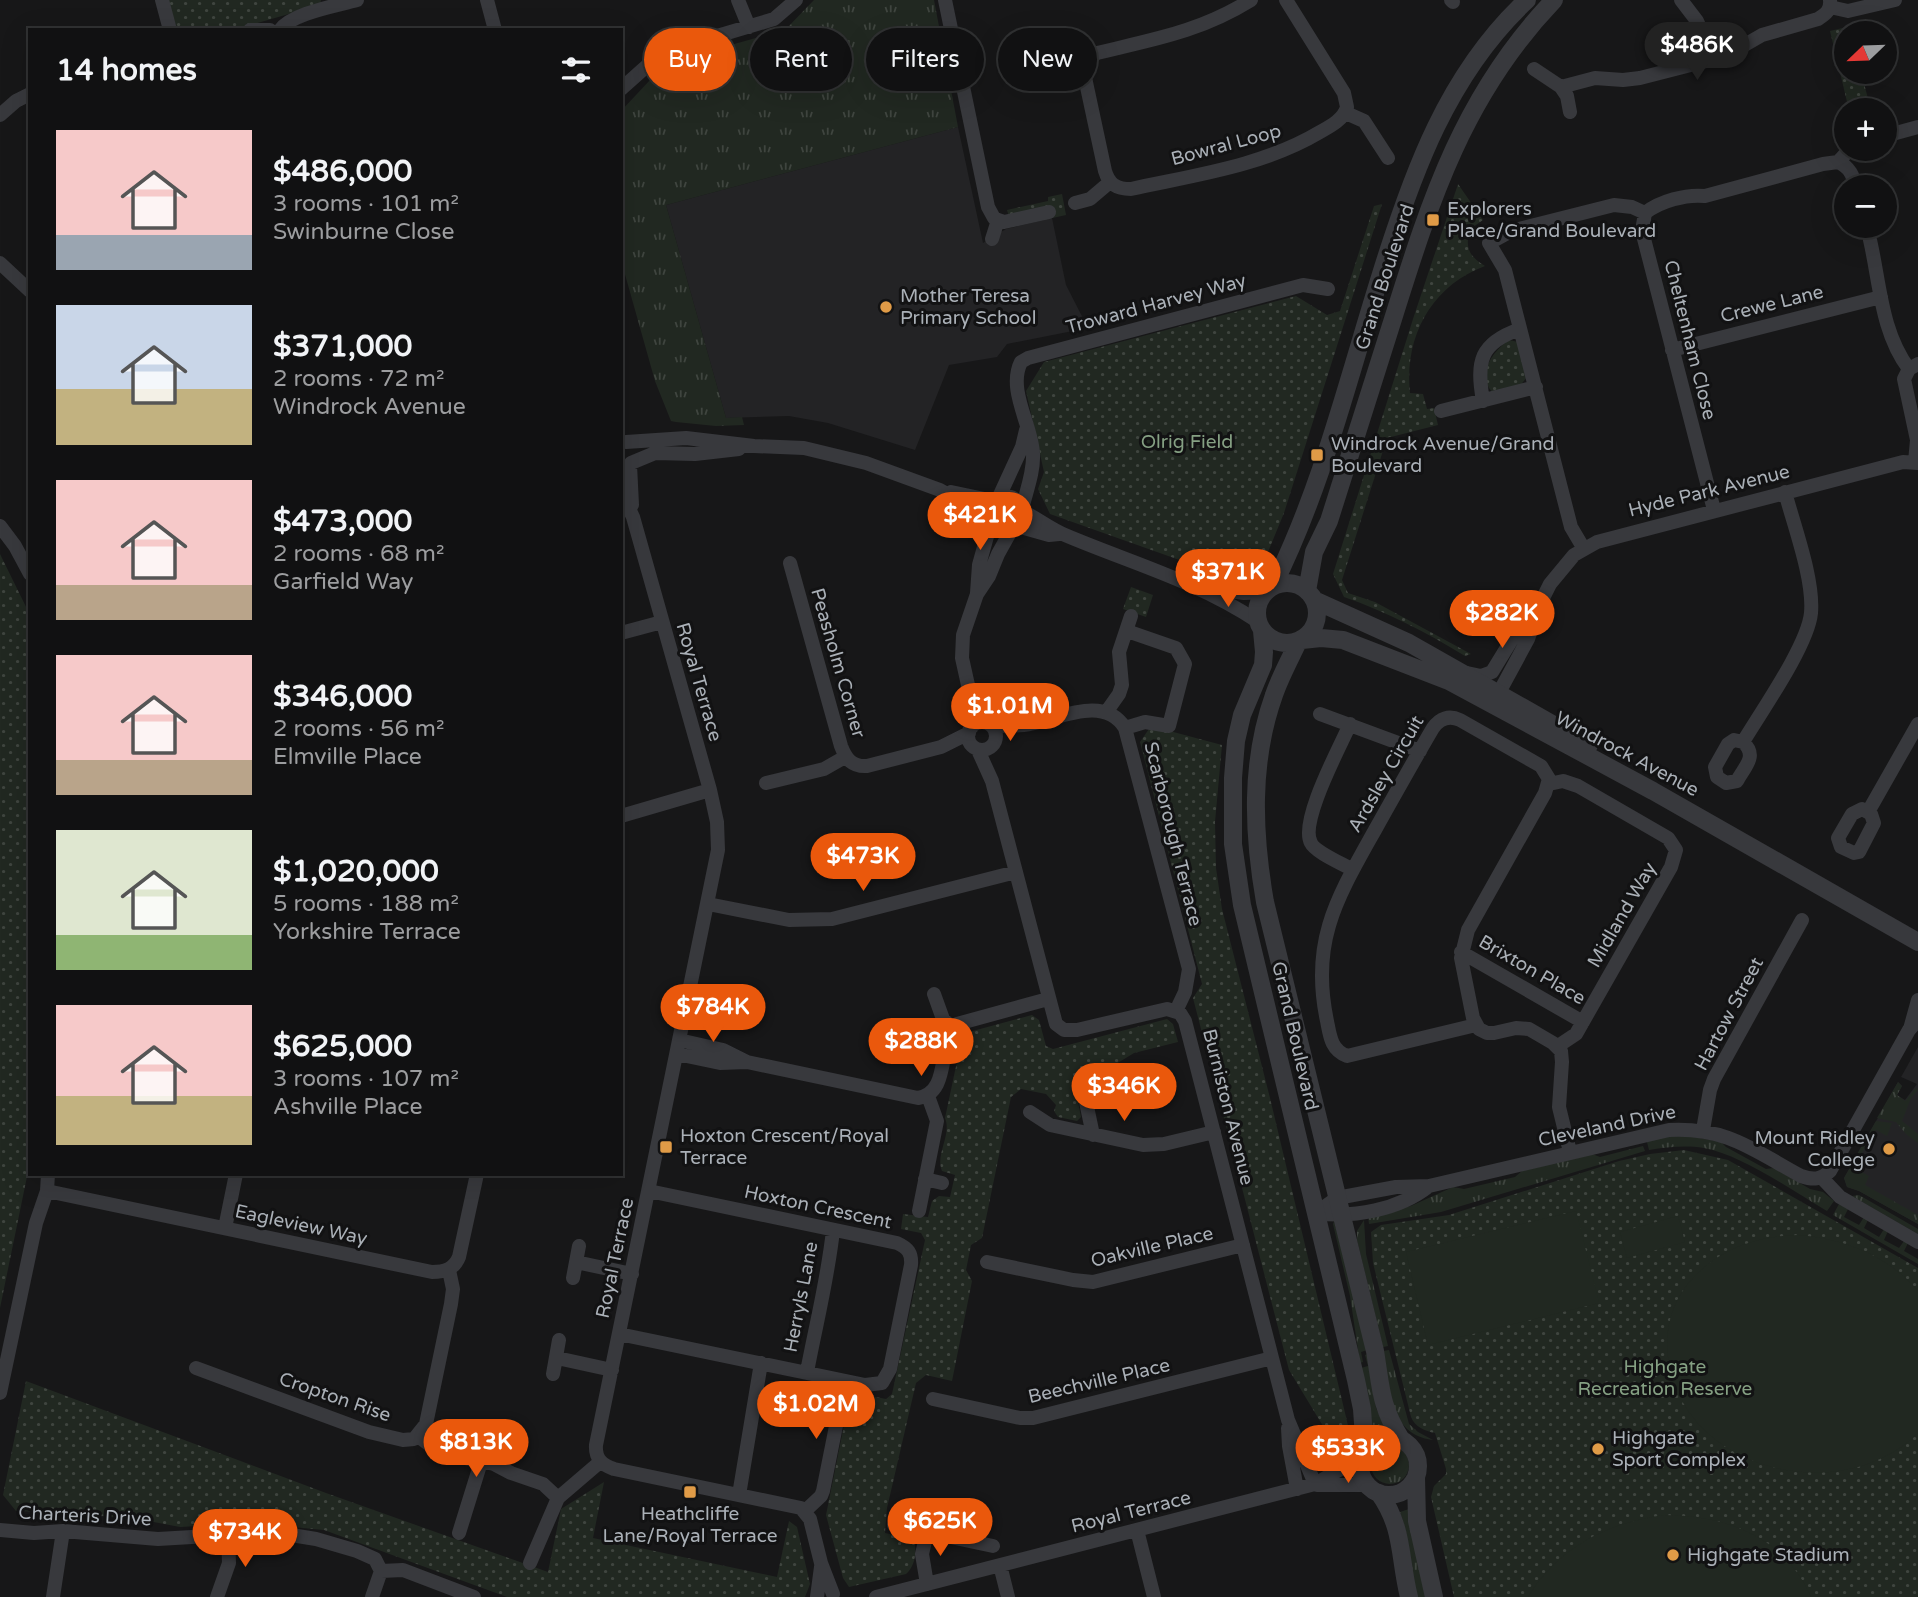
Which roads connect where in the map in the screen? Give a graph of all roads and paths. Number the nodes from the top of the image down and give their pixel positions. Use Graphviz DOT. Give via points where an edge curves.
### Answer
graph roads {
  1 [pos="162,0"];
  2 [pos="357,0"];
  3 [pos="487,0"];
  4 [pos="738,0"];
  5 [pos="796,0"];
  6 [pos="945,0"];
  7 [pos="1251,0"];
  8 [pos="1286,0"];
  9 [pos="1527,0"];
  10 [pos="1554,0"];
  11 [pos="1681,0"];
  12 [pos="1895,0"];
  13 [pos="333,3"];
  14 [pos="1830,4"];
  15 [pos="749,27"];
  16 [pos="169,28"];
  17 [pos="281,28"];
  18 [pos="494,28"];
  19 [pos="1097,53"];
  20 [pos="1714,59"];
  21 [pos="1534,69"];
  22 [pos="623,87"];
  23 [pos="1562,87"];
  24 [pos="1088,91"];
  25 [pos="28,95"];
  26 [pos="1570,112"];
  27 [pos="1346,113"];
  28 [pos="0,115"];
  29 [pos="1918,127"];
  30 [pos="1897,133"];
  31 [pos="1388,158"];
  32 [pos="1838,162"];
  33 [pos="1852,175"];
  34 [pos="1110,182"];
  35 [pos="1076,203"];
  36 [pos="1049,212"];
  37 [pos="1645,213"];
  38 [pos="998,220"];
  39 [pos="992,239"];
  40 [pos="1870,240"];
  41 [pos="0,263"];
  42 [pos="28,289"];
  43 [pos="1328,289"];
  44 [pos="1881,297"];
  45 [pos="1520,329"];
  46 [pos="1672,350"];
  47 [pos="1913,366"];
  48 [pos="1536,387"];
  49 [pos="1483,401"];
  50 [pos="1441,411"];
  51 [pos="1026,429"];
  52 [pos="623,439"];
  53 [pos="754,446"];
  54 [pos="1917,462"];
  55 [pos="628,467"];
  56 [pos="940,490"];
  57 [pos="1785,492"];
  58 [pos="623,496"];
  59 [pos="996,499"];
  60 [pos="1022,510"];
  61 [pos="1714,510"];
  62 [pos="633,517"];
  63 [pos="989,520"];
  64 [pos="0,526"];
  65 [pos="1015,527"];
  66 [pos="1060,534"];
  67 [pos="1584,549"];
  68 [pos="790,562"];
  69 [pos="28,570"];
  70 [pos="1195,585"];
  71 [pos="1269,589"];
  72 [pos="977,594"];
  73 [pos="1310,595"];
  74 [pos="1539,606"];
  75 [pos="1131,616"];
  76 [pos="662,622"];
  77 [pos="1260,626"];
  78 [pos="1127,631"];
  79 [pos="623,633"];
  80 [pos="1300,641"];
  81 [pos="1456,669"];
  82 [pos="1496,699"];
  83 [pos="1107,711"];
  84 [pos="1320,714"];
  85 [pos="1350,724"];
  86 [pos="1918,724"];
  87 [pos="1125,728"];
  88 [pos="982,737"];
  89 [pos="1743,742"];
  90 [pos="1420,751"];
  91 [pos="845,757"];
  92 [pos="766,783"];
  93 [pos="1549,784"];
  94 [pos="710,790"];
  95 [pos="1868,812"];
  96 [pos="623,815"];
  97 [pos="1353,870"];
  98 [pos="1016,872"];
  99 [pos="708,904"];
  100 [pos="1802,920"];
  101 [pos="1918,930"];
  102 [pos="1918,943"];
  103 [pos="1461,952"];
  104 [pos="934,995"];
  105 [pos="1048,999"];
  106 [pos="1918,1000"];
  107 [pos="1176,1010"];
  108 [pos="1583,1022"];
  109 [pos="1476,1025"];
  110 [pos="1914,1025"];
  111 [pos="953,1029"];
  112 [pos="1558,1046"];
  113 [pos="678,1047"];
  114 [pos="1082,1083"];
  115 [pos="928,1096"];
  116 [pos="1030,1112"];
  117 [pos="1703,1130"];
  118 [pos="1214,1132"];
  119 [pos="1093,1135"];
  120 [pos="1570,1152"];
  121 [pos="48,1176"];
  122 [pos="236,1176"];
  123 [pos="477,1176"];
  124 [pos="1822,1178"];
  125 [pos="925,1179"];
  126 [pos="942,1183"];
  127 [pos="1429,1186"];
  128 [pos="47,1191"];
  129 [pos="649,1191"];
  130 [pos="1337,1198"];
  131 [pos="919,1211"];
  132 [pos="1316,1213"];
  133 [pos="1342,1217"];
  134 [pos="225,1228"];
  135 [pos="833,1230"];
  136 [pos="1918,1242"];
  137 [pos="1243,1245"];
  138 [pos="579,1246"];
  139 [pos="576,1262"];
  140 [pos="987,1262"];
  141 [pos="449,1270"];
  142 [pos="632,1274"];
  143 [pos="573,1278"];
  144 [pos="619,1334"];
  145 [pos="559,1340"];
  146 [pos="556,1358"];
  147 [pos="1272,1358"];
  148 [pos="761,1363"];
  149 [pos="195,1368"];
  150 [pos="612,1370"];
  151 [pos="807,1372"];
  152 [pos="553,1374"];
  153 [pos="845,1381"];
  154 [pos="0,1393"];
  155 [pos="933,1399"];
  156 [pos="1288,1419"];
  157 [pos="418,1436"];
  158 [pos="1401,1439"];
  159 [pos="1364,1453"];
  160 [pos="481,1462"];
  161 [pos="600,1462"];
  162 [pos="1416,1477"];
  163 [pos="1315,1485"];
  164 [pos="1297,1489"];
  165 [pos="1373,1489"];
  166 [pos="739,1495"];
  167 [pos="558,1498"];
  168 [pos="806,1511"];
  169 [pos="894,1525"];
  170 [pos="0,1530"];
  171 [pos="1137,1530"];
  172 [pos="63,1531"];
  173 [pos="927,1532"];
  174 [pos="459,1533"];
  175 [pos="228,1535"];
  176 [pos="993,1546"];
  177 [pos="530,1563"];
  178 [pos="821,1563"];
  179 [pos="1000,1565"];
  180 [pos="381,1571"];
  181 [pos="927,1584"];
  182 [pos="896,1594"];
  183 [pos="835,1595"];
  184 [pos="53,1597"];
  185 [pos="217,1597"];
  186 [pos="372,1597"];
  187 [pos="474,1597"];
  188 [pos="817,1597"];
  189 [pos="876,1597"];
  190 [pos="1008,1597"];
  191 [pos="1154,1597"];
  192 [pos="1409,1597"];
  193 [pos="1434,1597"];
  1 -- 16 [label="street"];
  2 -- 13 [label="street"];
  3 -- 18 [label="street"];
  4 -- 15 [label="street"];
  5 -- 15 [label="street" via="774,19"];
  6 -- 38 [label="street" via="988,207"];
  7 -- 19 [label="street" via="1213,22"];
  8 -- 27 [label="street" via="1344,93"];
  9 -- 71 [label="street, Grand Boulevard" via="1500,27 1462,79 1423,153 1305,517"];
  10 -- 73 [label="street, Grand Boulevard" via="1485,87 1450,155 1425,219 1329,521 1314,552"];
  11 -- 20 [label="street" via="1697,21"];
  12 -- 14 [label="street" via="1848,11"];
  13 -- 17 [label="street"];
  14 -- 20 [label="street" via="1818,19 1762,34"];
  15 -- 22 [label="street" via="670,50"];
  20 -- 23 [label="street" via="1640,78 1595,78"];
  21 -- 23 [label="street"];
  23 -- 26 [label="street"];
  24 -- 34 [label="street"];
  25 -- 28 [label="street"];
  27 -- 31 [label="street" via="1364,121"];
  27 -- 34 [label="street, Bowral Loop" via="1299,145 1273,156 1131,189 1119,189"];
  29 -- 30 [label="street"];
  32 -- 33 [label="street"];
  32 -- 37 [label="street" via="1705,196 1693,195"];
  34 -- 35 [label="street" via="1090,199"];
  36 -- 38 [label="street"];
  37 -- 45 [label="street" via="1614,205 1511,232 1489,243 1506,270"];
  37 -- 46 [label="street, Cheltenham Close" via="1642,231"];
  38 -- 39 [label="street"];
  40 -- 44 [label="street"];
  41 -- 42 [label="street"];
  43 -- 51 [label="street, Troward Harvey Way" via="1303,285 1028,358 1021,362 1016,379"];
  44 -- 46 [label="street, Crewe Lane"];
  44 -- 47 [label="street" via="1893,345"];
  45 -- 48 [label="street"];
  45 -- 49 [label="street" via="1503,335 1486,350 1480,373"];
  46 -- 61 [label="street, Cheltenham Close"];
  47 -- 54 [label="street" via="1904,379"];
  48 -- 49 [label="street"];
  48 -- 67 [label="street" via="1571,527"];
  49 -- 50 [label="street"];
  51 -- 59 [label="street, Troward Harvey Way"];
  51 -- 60 [label="street, Troward Harvey Way" via="1034,461"];
  52 -- 53 [label="street" via="686,438"];
  52 -- 55 [label="street, Royal Terrace" via="632,451"];
  53 -- 55 [label="street" via="703,454 655,453"];
  53 -- 56 [label="street" via="832,454"];
  54 -- 57 [label="street, Hyde Park Avenue"];
  55 -- 62 [label="street, Royal Terrace"];
  56 -- 59 [label="street"];
  56 -- 63 [label="street"];
  57 -- 61 [label="street, Hyde Park Avenue"];
  57 -- 89 [label="street" via="1807,575 1811,613 1804,638"];
  58 -- 62 [label="street, Royal Terrace"];
  59 -- 60 [label="street" via="1016,499"];
  59 -- 63 [label="street" via="988,511"];
  60 -- 65 [label="street"];
  60 -- 66 [label="street"];
  61 -- 67 [label="street, Hyde Park Avenue" via="1606,538"];
  62 -- 76 [label="street, Royal Terrace"];
  63 -- 65 [label="street" via="998,529"];
  63 -- 72 [label="street"];
  64 -- 69 [label="street"];
  65 -- 66 [label="street"];
  65 -- 72 [label="street"];
  66 -- 70 [label="street"];
  67 -- 74 [label="street, Hyde Park Avenue" via="1559,571"];
  68 -- 91 [label="street, Peasholm Corner"];
  70 -- 71 [label="street" via="1244,593"];
  70 -- 77 [label="street"];
  71 -- 73 [label="street" via="1291,583"];
  71 -- 77 [label="street" via="1256,611"];
  72 -- 88 [label="street" via="961,647"];
  73 -- 80 [label="street" via="1316,608 1314,626"];
  73 -- 81 [label="street, Windrock Avenue"];
  74 -- 81 [label="street, Hyde Park Avenue" via="1522,623 1492,672 1481,676"];
  74 -- 82 [label="street, Hyde Park Avenue" via="1528,639"];
  75 -- 78 [label="street"];
  76 -- 79 [label="street"];
  76 -- 94 [label="street, Royal Terrace"];
  77 -- 80 [label="street" via="1278,643"];
  77 -- 132 [label="street, Grand Boulevard" via="1263,666 1236,741 1233,844 1242,905"];
  78 -- 83 [label="street" via="1119,652 1122,685"];
  78 -- 87 [label="street" via="1176,648 1185,664 1169,726 1145,722"];
  80 -- 82 [label="street, Windrock Avenue" via="1343,640"];
  80 -- 130 [label="street, Grand Boulevard" via="1267,717 1256,831 1265,902"];
  81 -- 82 [label="street, Windrock Avenue"];
  82 -- 101 [label="street, Windrock Avenue"];
  82 -- 102 [label="street, Windrock Avenue"];
  83 -- 87 [label="street, Scarborough Terrace"];
  83 -- 88 [label="street" via="1092,710"];
  84 -- 85 [label="street"];
  85 -- 90 [label="street"];
  85 -- 97 [label="street" via="1315,799 1309,832 1314,848"];
  86 -- 95 [label="street"];
  87 -- 107 [label="street, Scarborough Terrace" via="1189,969"];
  88 -- 91 [label="street, Peasholm Corner" via="867,766"];
  88 -- 98 [label="street"];
  90 -- 93 [label="street, Ardsley Circuit" via="1440,720 1455,718 1541,766"];
  90 -- 97 [label="street, Ardsley Circuit"];
  91 -- 92 [label="street" via="824,769"];
  93 -- 103 [label="street" via="1468,930"];
  93 -- 108 [label="street, Midland Way" via="1563,781 1578,786 1668,838 1676,850 1671,867"];
  94 -- 96 [label="street"];
  94 -- 99 [label="street, Royal Terrace" via="718,850"];
  97 -- 109 [label="street, Ardsley Circuit" via="1337,900 1322,961 1322,992 1334,1048 1355,1055"];
  98 -- 99 [label="street" via="832,919 789,920"];
  98 -- 105 [label="street"];
  99 -- 113 [label="street, Royal Terrace"];
  100 -- 117 [label="street, Hartow Street" via="1714,1079"];
  103 -- 108 [label="street, Brixton Place"];
  103 -- 109 [label="street"];
  104 -- 111 [label="street" via="943,1019"];
  105 -- 107 [label="street" via="1056,1024 1070,1031 1161,1009"];
  105 -- 111 [label="street" via="964,1021"];
  106 -- 110 [label="street"];
  107 -- 118 [label="street, Burniston Avenue" via="1188,1028"];
  108 -- 112 [label="street, Midland Way" via="1571,1039"];
  109 -- 112 [label="street, Ardsley Circuit" via="1487,1033 1529,1029"];
  110 -- 124 [label="street"];
  111 -- 115 [label="street" via="938,1082"];
  112 -- 120 [label="street" via="1562,1057 1559,1107"];
  113 -- 115 [label="street" via="723,1050 747,1062 910,1097"];
  113 -- 129 [label="street, Royal Terrace"];
  114 -- 119 [label="street"];
  115 -- 125 [label="street" via="937,1121"];
  116 -- 119 [label="street" via="1050,1125"];
  117 -- 120 [label="street, Cleveland Drive" via="1656,1132"];
  117 -- 124 [label="street, Cleveland Drive" via="1741,1142 1808,1179"];
  118 -- 119 [label="street" via="1152,1145"];
  118 -- 137 [label="street, Burniston Avenue"];
  120 -- 127 [label="street, Cleveland Drive"];
  121 -- 128 [label="street"];
  122 -- 134 [label="street"];
  123 -- 141 [label="street" via="459,1257"];
  124 -- 136 [label="street" via="1840,1197"];
  125 -- 126 [label="street"];
  125 -- 131 [label="street"];
  127 -- 130 [label="street, Cleveland Drive"];
  127 -- 133 [label="street, Cleveland Drive" via="1404,1202"];
  128 -- 134 [label="street, Eagleview Way"];
  128 -- 154 [label="street"];
  129 -- 135 [label="street, Hoxton Crescent"];
  129 -- 142 [label="street, Royal Terrace"];
  130 -- 132 [label="street, Cleveland Drive"];
  130 -- 133 [label="street, Grand Boulevard"];
  132 -- 133 [label="street, Cleveland Drive"];
  132 -- 159 [label="street, Grand Boulevard" via="1356,1380"];
  133 -- 158 [label="street, Grand Boulevard" via="1375,1351 1380,1395 1387,1418"];
  134 -- 141 [label="street, Eagleview Way" via="432,1272"];
  135 -- 151 [label="street, Herryls Lane" via="828,1277"];
  135 -- 153 [label="street, Hoxton Crescent" via="897,1243 912,1258 888,1376 872,1386"];
  137 -- 140 [label="street, Oakville Place" via="1093,1282"];
  137 -- 147 [label="street, Burniston Avenue"];
  138 -- 139 [label="street"];
  139 -- 142 [label="street"];
  139 -- 143 [label="street"];
  141 -- 157 [label="street" via="453,1296 426,1424"];
  142 -- 144 [label="street, Royal Terrace"];
  144 -- 148 [label="street, Hoxton Crescent"];
  144 -- 150 [label="street, Royal Terrace"];
  145 -- 146 [label="street"];
  146 -- 150 [label="street"];
  146 -- 152 [label="street"];
  147 -- 155 [label="street, Beechville Place" via="1033,1419"];
  147 -- 156 [label="street, Burniston Avenue"];
  148 -- 151 [label="street, Hoxton Crescent"];
  148 -- 166 [label="street"];
  149 -- 157 [label="street, Cropton Rise" via="369,1432 403,1440"];
  150 -- 161 [label="street, Royal Terrace" via="596,1450"];
  151 -- 153 [label="street, Hoxton Crescent"];
  153 -- 168 [label="street" via="823,1491"];
  156 -- 163 [label="street, Burniston Avenue"];
  156 -- 164 [label="street, Burniston Avenue"];
  157 -- 160 [label="street" via="440,1453"];
  158 -- 159 [label="street" via="1384,1437"];
  158 -- 162 [label="street" via="1415,1453"];
  159 -- 163 [label="street, Royal Terrace"];
  159 -- 165 [label="street" via="1361,1471"];
  160 -- 167 [label="street" via="542,1483"];
  160 -- 174 [label="street"];
  161 -- 166 [label="street" via="614,1469"];
  161 -- 167 [label="street"];
  162 -- 165 [label="street" via="1398,1493"];
  162 -- 193 [label="street" via="1417,1521"];
  163 -- 164 [label="street, Royal Terrace"];
  163 -- 165 [label="street, Royal Terrace"];
  164 -- 171 [label="street, Royal Terrace"];
  165 -- 192 [label="street" via="1391,1510 1398,1529"];
  166 -- 168 [label="street"];
  167 -- 177 [label="street"];
  168 -- 178 [label="street"];
  169 -- 173 [label="street"];
  170 -- 172 [label="street, Charteris Drive"];
  171 -- 179 [label="street, Royal Terrace"];
  171 -- 191 [label="street"];
  172 -- 175 [label="street, Charteris Drive" via="133,1538"];
  172 -- 184 [label="street"];
  173 -- 176 [label="street"];
  173 -- 181 [label="street" via="922,1554"];
  175 -- 180 [label="street, Charteris Drive" via="285,1534 316,1539 371,1556"];
  175 -- 185 [label="street" via="229,1563"];
  178 -- 183 [label="street"];
  178 -- 188 [label="street"];
  179 -- 181 [label="street, Royal Terrace"];
  179 -- 190 [label="street"];
  180 -- 186 [label="street"];
  180 -- 187 [label="street" via="403,1570"];
  181 -- 182 [label="street, Royal Terrace"];
  182 -- 189 [label="street, Royal Terrace"];
  183 -- 188 [label="street"];
}
